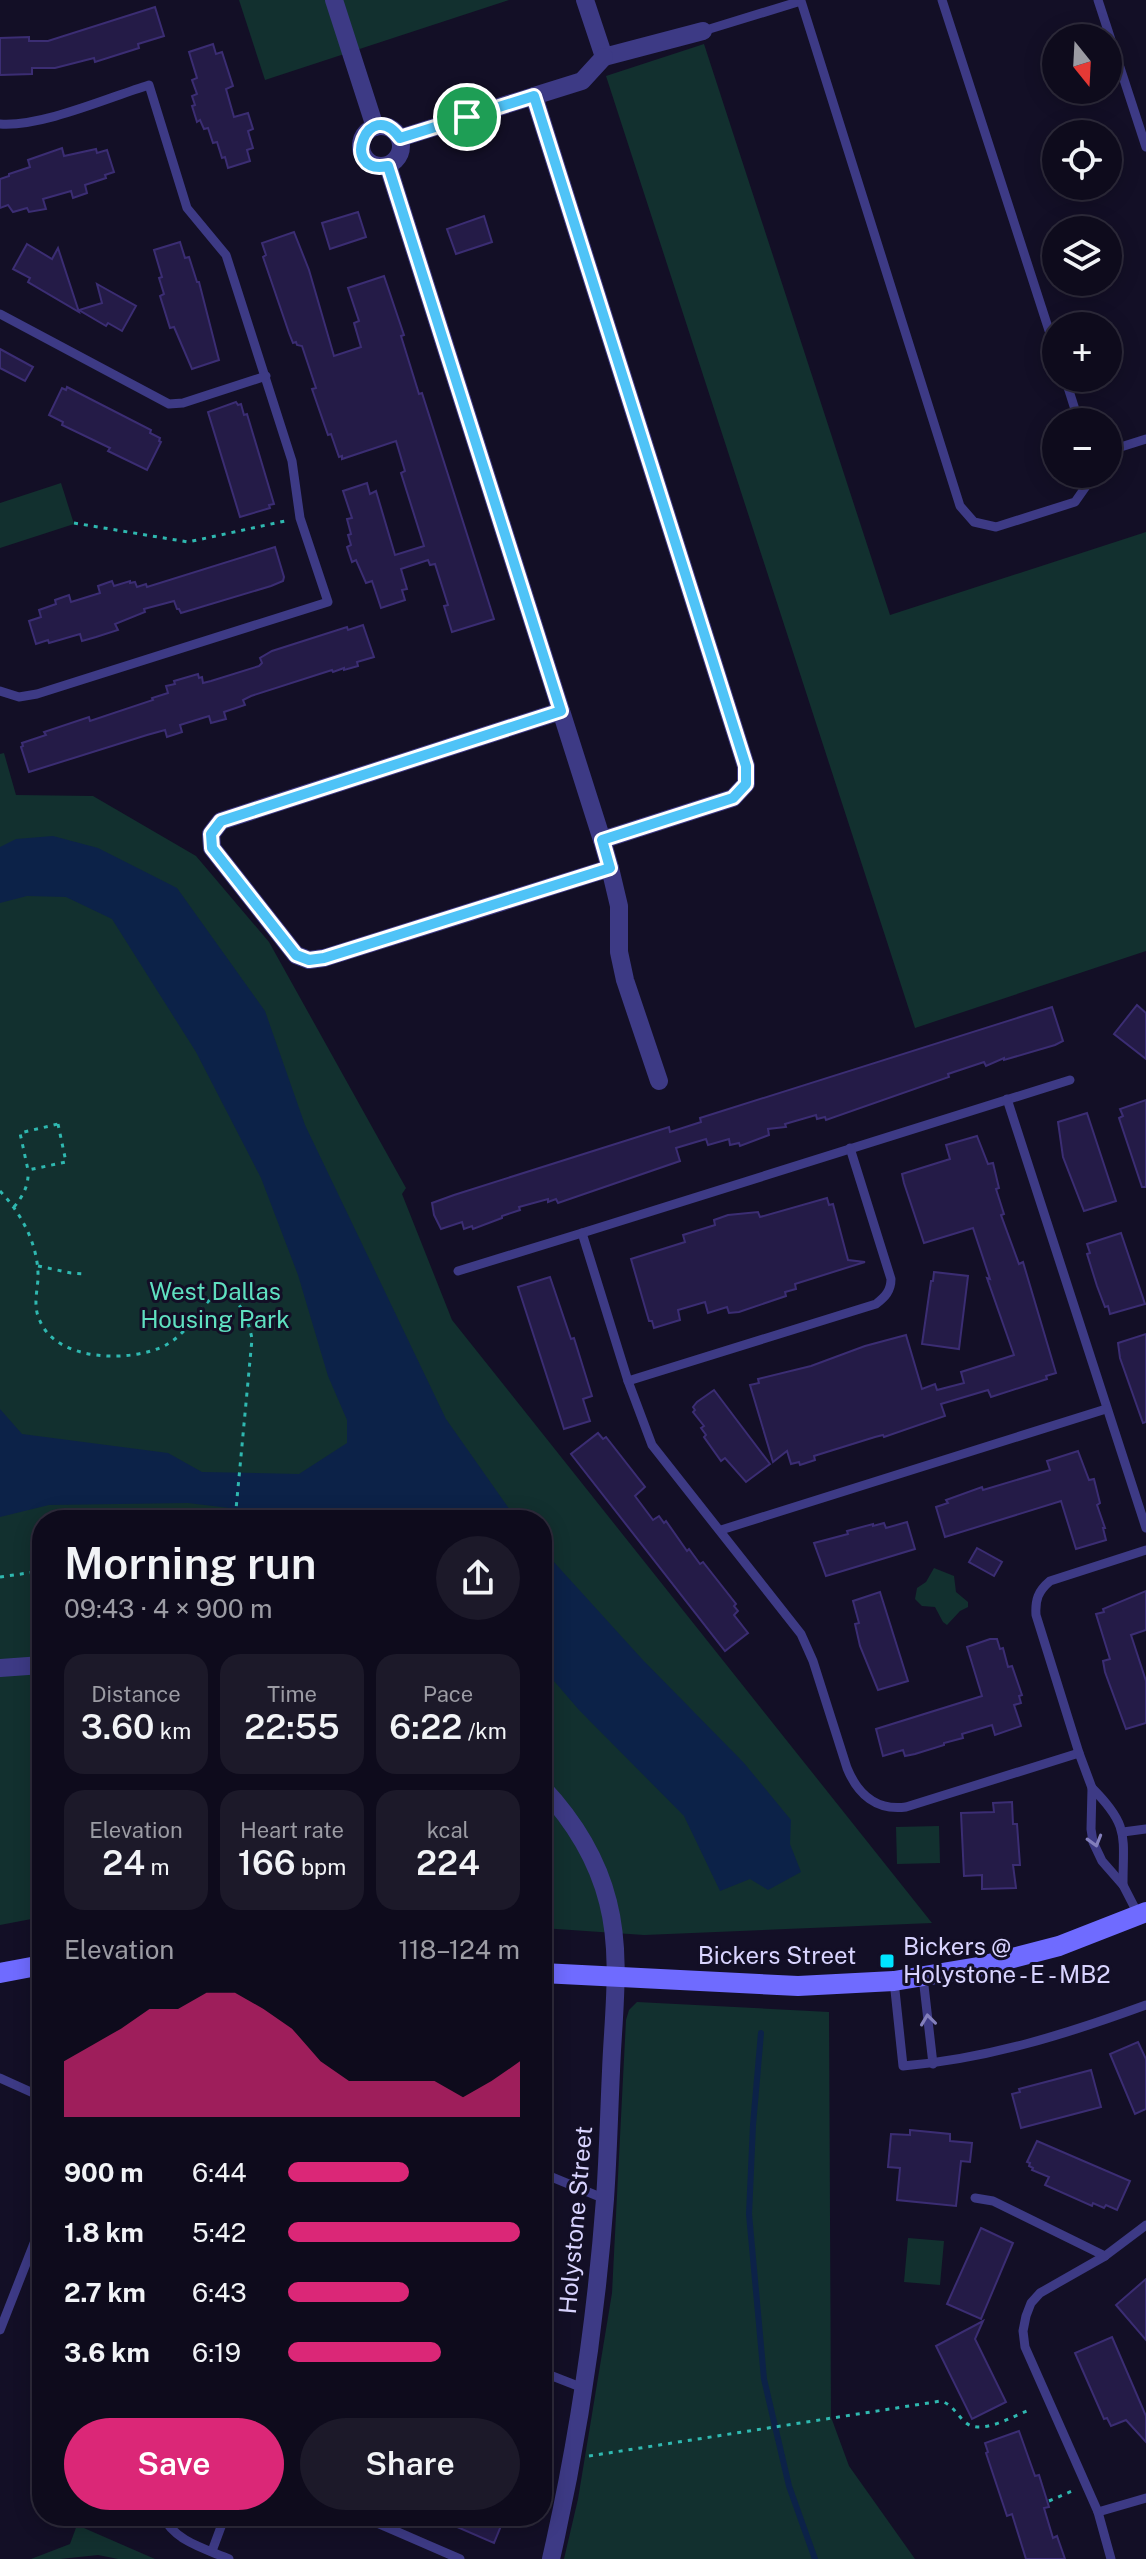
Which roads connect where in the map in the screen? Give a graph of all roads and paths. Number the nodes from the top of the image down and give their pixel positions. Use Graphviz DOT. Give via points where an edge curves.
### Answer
graph roads {
  1 [pos="334,0"];
  2 [pos="585,0"];
  3 [pos="802,0"];
  4 [pos="942,0"];
  5 [pos="1098,0"];
  6 [pos="703,31"];
  7 [pos="604,57"];
  8 [pos="534,96"];
  9 [pos="0,124"];
  10 [pos="375,127"];
  11 [pos="400,138"];
  12 [pos="1146,147"];
  13 [pos="388,166"];
  14 [pos="1043,312"];
  15 [pos="0,314"];
  16 [pos="266,376"];
  17 [pos="1146,439"];
  18 [pos="1122,447"];
  19 [pos="1085,488"];
  20 [pos="300,518"];
  21 [pos="74,523"];
  22 [pos="0,691"];
  23 [pos="561,711"];
  24 [pos="602,840"];
  25 [pos="610,868"];
  26 [pos="1070,1080"];
  27 [pos="659,1081"];
  28 [pos="1007,1099"];
  29 [pos="850,1148"];
  30 [pos="28,1170"];
  31 [pos="0,1191"];
  32 [pos="14,1207"];
  33 [pos="582,1233"];
  34 [pos="38,1266"];
  35 [pos="458,1271"];
  36 [pos="87,1274"];
  37 [pos="628,1381"];
  38 [pos="1106,1409"];
  39 [pos="237,1510"];
  40 [pos="1146,1528"];
  41 [pos="721,1530"];
  42 [pos="1146,1550"];
  43 [pos="32,1572"];
  44 [pos="0,1577"];
  45 [pos="32,1666"];
  46 [pos="0,1668"];
  47 [pos="1079,1753"];
  48 [pos="1092,1788"];
  49 [pos="552,1799"];
  50 [pos="1146,1829"];
  51 [pos="1123,1832"];
  52 [pos="1123,1885"];
  53 [pos="1142,1914"];
  54 [pos="32,1967"];
  55 [pos="0,1973"];
  56 [pos="552,1974"];
  57 [pos="615,1977"];
  58 [pos="923,1977"];
  59 [pos="894,1981"];
  60 [pos="1146,2005"];
  61 [pos="933,2064"];
  62 [pos="0,2078"];
  63 [pos="32,2092"];
  64 [pos="552,2177"];
  65 [pos="975,2198"];
  66 [pos="605,2199"];
  67 [pos="1146,2225"];
  68 [pos="32,2248"];
  69 [pos="1105,2256"];
  70 [pos="0,2330"];
  71 [pos="552,2376"];
  72 [pos="583,2388"];
  73 [pos="1027,2411"];
  74 [pos="585,2456"];
  75 [pos="1086,2485"];
  76 [pos="1146,2498"];
  77 [pos="1049,2501"];
  78 [pos="1098,2512"];
  79 [pos="168,2526"];
  80 [pos="221,2526"];
  81 [pos="384,2526"];
  82 [pos="212,2551"];
  83 [pos="229,2559"];
  84 [pos="460,2559"];
  85 [pos="551,2559"];
  86 [pos="1111,2559"];
  1 -- 10 [label="street"];
  2 -- 7 [label="street"];
  3 -- 6 [label="lane"];
  3 -- 19 [label="lane" via="960,506 974,522 996,527 1075,502"];
  4 -- 14 [label="lane"];
  5 -- 12 [label="lane"];
  6 -- 7 [label="street"];
  7 -- 8 [label="street" via="582,81"];
  8 -- 11 [label="street"];
  8 -- 24 [label="street" via="746,766 746,784 733,798"];
  9 -- 16 [label="lane" via="47,118 149,85 187,208 226,255"];
  10 -- 11 [label="street" via="391,128"];
  10 -- 13 [label="street" via="362,138 361,152 375,166"];
  11 -- 13 [label="street" via="401,151"];
  13 -- 23 [label="street"];
  15 -- 16 [label="lane" via="169,404"];
  16 -- 20 [label="lane" via="292,461"];
  17 -- 18 [label="lane"];
  20 -- 21 [label="path" via="188,542"];
  20 -- 22 [label="lane" via="328,602 37,694 19,697"];
  23 -- 24 [label="street"];
  23 -- 25 [label="street" via="221,821 211,834 212,848 296,955 309,960"];
  24 -- 25 [label="street"];
  25 -- 27 [label="street" via="625,980"];
  26 -- 28 [label="lane"];
  28 -- 29 [label="lane"];
  28 -- 38 [label="lane"];
  29 -- 33 [label="lane"];
  29 -- 37 [label="lane" via="891,1279 883,1298"];
  30 -- 30 [label="path" via="20,1133 58,1124 66,1162"];
  30 -- 32 [label="path" via="26,1189"];
  31 -- 32 [label="path"];
  32 -- 34 [label="path"];
  33 -- 35 [label="lane"];
  33 -- 37 [label="lane"];
  34 -- 36 [label="path"];
  34 -- 39 [label="path" via="40,1323 56,1342 75,1351 145,1353 178,1336 218,1294 237,1303 252,1339"];
  37 -- 41 [label="lane" via="652,1445"];
  38 -- 40 [label="lane"];
  38 -- 41 [label="lane"];
  41 -- 47 [label="lane" via="801,1634 851,1777 868,1800 906,1807"];
  42 -- 47 [label="lane" via="1050,1581 1036,1599 1036,1615"];
  43 -- 44 [label="path"];
  45 -- 46 [label="street"];
  47 -- 48 [label="lane"];
  48 -- 51 [label="lane"];
  48 -- 52 [label="lane, one-way" via="1093,1842"];
  49 -- 57 [label="street, Holystone Street" via="596,1865 611,1915"];
  50 -- 51 [label="lane"];
  51 -- 52 [label="lane"];
  52 -- 53 [label="lane"];
  53 -- 58 [label="street, Bickers Street" via="1059,1946"];
  54 -- 55 [label="street"];
  56 -- 57 [label="street, Bickers Street"];
  57 -- 59 [label="street, Bickers Street" via="798,1986"];
  57 -- 66 [label="street, Holystone Street"];
  58 -- 59 [label="street, Bickers Street"];
  61 -- 58 [label="lane, one-way"];
  59 -- 61 [label="lane" via="903,2066"];
  60 -- 61 [label="lane" via="1017,2047"];
  62 -- 63 [label="lane"];
  64 -- 66 [label="lane"];
  65 -- 69 [label="lane" via="993,2201"];
  66 -- 72 [label="street, Holystone Street"];
  67 -- 69 [label="lane"];
  68 -- 70 [label="lane"];
  69 -- 75 [label="lane" via="1040,2293 1031,2303 1023,2331 1025,2347"];
  71 -- 72 [label="lane"];
  72 -- 85 [label="street, Holystone Street"];
  73 -- 74 [label="path" via="974,2428 941,2401"];
  75 -- 77 [label="path"];
  75 -- 78 [label="lane"];
  76 -- 78 [label="lane"];
  78 -- 86 [label="lane"];
  79 -- 82 [label="lane"];
  80 -- 82 [label="lane"];
  81 -- 84 [label="lane"];
  82 -- 83 [label="lane"];
}
